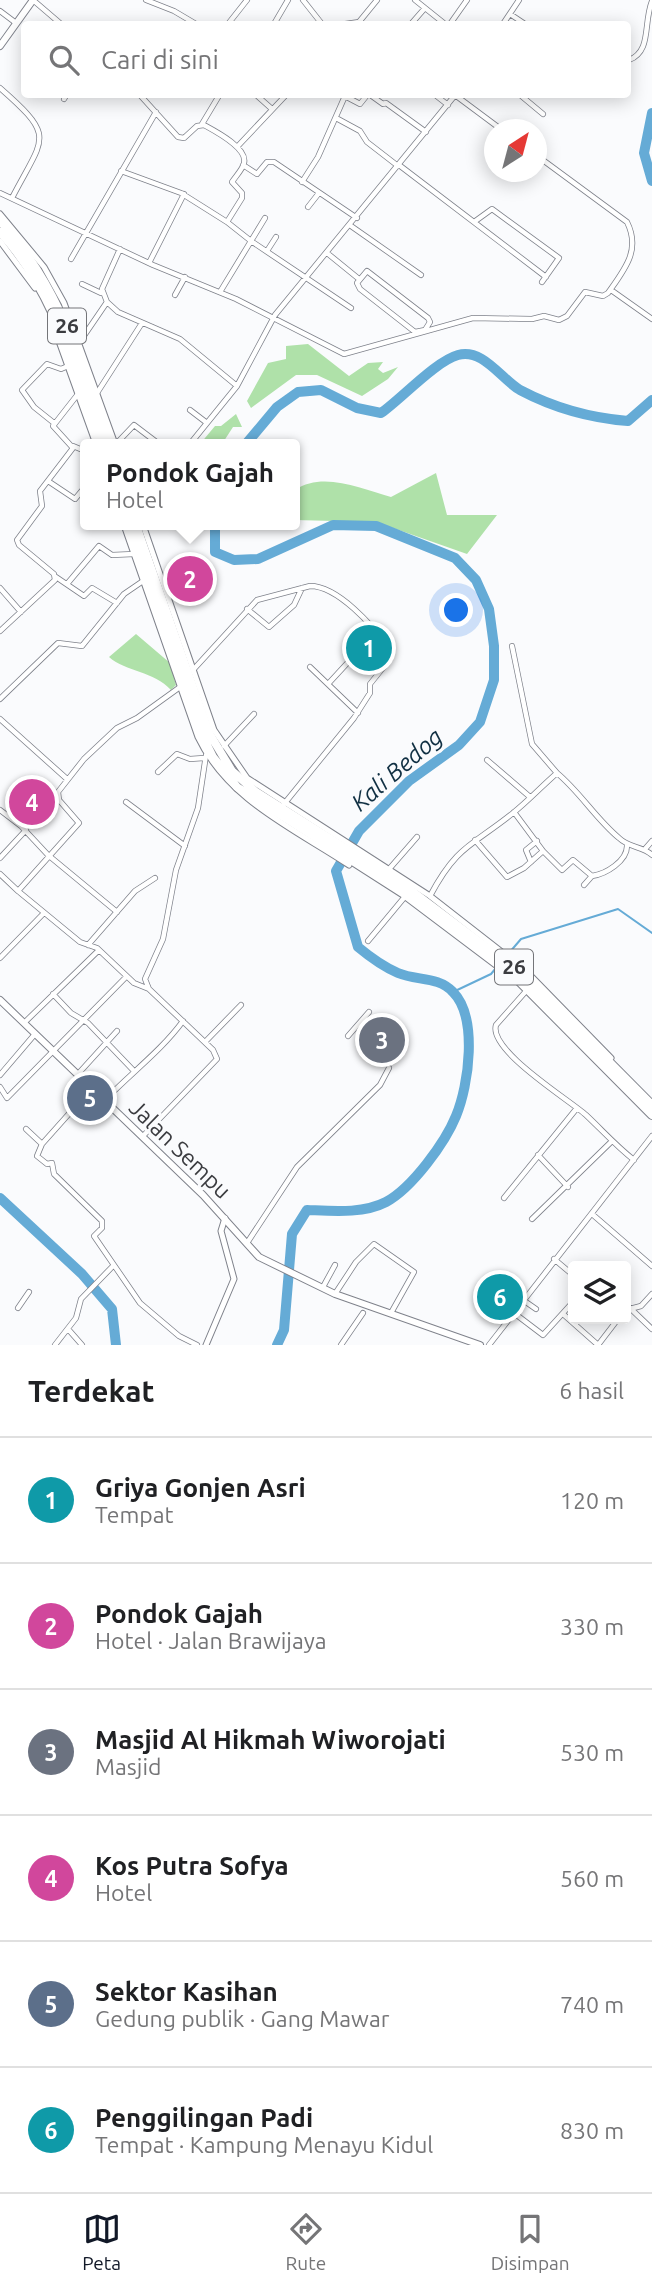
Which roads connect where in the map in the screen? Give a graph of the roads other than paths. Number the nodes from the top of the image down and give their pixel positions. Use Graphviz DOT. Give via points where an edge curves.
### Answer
graph roads {
  1 [pos="33,0"];
  2 [pos="146,0"];
  3 [pos="247,0"];
  4 [pos="288,0"];
  5 [pos="303,0"];
  6 [pos="377,0"];
  7 [pos="415,0"];
  8 [pos="467,0"];
  9 [pos="519,0"];
  10 [pos="652,1"];
  11 [pos="311,2"];
  12 [pos="425,8"];
  13 [pos="0,11"];
  14 [pos="510,13"];
  15 [pos="58,21"];
  16 [pos="191,21"];
  17 [pos="230,21"];
  18 [pos="276,21"];
  19 [pos="320,21"];
  20 [pos="360,21"];
  21 [pos="414,21"];
  22 [pos="443,21"];
  23 [pos="450,21"];
  24 [pos="505,21"];
  25 [pos="521,21"];
  26 [pos="17,23"];
  27 [pos="0,46"];
  28 [pos="631,59"];
  29 [pos="0,88"];
  30 [pos="143,98"];
  31 [pos="218,98"];
  32 [pos="260,98"];
  33 [pos="284,98"];
  34 [pos="342,98"];
  35 [pos="349,98"];
  36 [pos="365,98"];
  37 [pos="375,98"];
  38 [pos="439,98"];
  39 [pos="454,98"];
  40 [pos="460,98"];
  41 [pos="524,98"];
  42 [pos="448,105"];
  43 [pos="272,109"];
  44 [pos="156,112"];
  45 [pos="543,114"];
  46 [pos="336,118"];
  47 [pos="488,119"];
  48 [pos="202,124"];
  49 [pos="426,132"];
  50 [pos="237,147"];
  51 [pos="547,162"];
  52 [pos="243,165"];
  53 [pos="399,165"];
  54 [pos="121,171"];
  55 [pos="302,182"];
  56 [pos="0,193"];
  57 [pos="319,193"];
  58 [pos="184,194"];
  59 [pos="12,198"];
  60 [pos="308,207"];
  61 [pos="0,214"];
  62 [pos="265,218"];
  63 [pos="357,218"];
  64 [pos="0,221"];
  65 [pos="227,222"];
  66 [pos="474,222"];
  67 [pos="351,226"];
  68 [pos="0,232"];
  69 [pos="87,233"];
  70 [pos="276,237"];
  71 [pos="0,241"];
  72 [pos="251,241"];
  73 [pos="120,249"];
  74 [pos="268,251"];
  75 [pos="327,253"];
  76 [pos="71,259"];
  77 [pos="149,263"];
  78 [pos="306,275"];
  79 [pos="421,275"];
  80 [pos="185,277"];
  81 [pos="546,277"];
  82 [pos="359,279"];
  83 [pos="541,282"];
  84 [pos="82,284"];
  85 [pos="611,290"];
  86 [pos="219,292"];
  87 [pos="102,293"];
  88 [pos="175,295"];
  89 [pos="107,302"];
  90 [pos="351,308"];
  91 [pos="652,319"];
  92 [pos="272,320"];
  93 [pos="142,323"];
  94 [pos="79,343"];
  95 [pos="68,366"];
  96 [pos="237,386"];
  97 [pos="97,393"];
  98 [pos="78,394"];
  99 [pos="190,410"];
  100 [pos="54,423"];
  101 [pos="207,423"];
  102 [pos="96,439"];
  103 [pos="96,439"];
  104 [pos="107,439"];
  105 [pos="113,439"];
  106 [pos="120,439"];
  107 [pos="149,439"];
  108 [pos="194,439"];
  109 [pos="73,446"];
  110 [pos="80,449"];
  111 [pos="48,481"];
  112 [pos="80,492"];
  113 [pos="126,530"];
  114 [pos="131,530"];
  115 [pos="138,530"];
  116 [pos="145,530"];
  117 [pos="134,554"];
  118 [pos="55,577"];
  119 [pos="144,581"];
  120 [pos="67,584"];
  121 [pos="0,588"];
  122 [pos="302,588"];
  123 [pos="117,603"];
  124 [pos="247,609"];
  125 [pos="21,612"];
  126 [pos="0,631"];
  127 [pos="376,632"];
  128 [pos="512,646"];
  129 [pos="310,667"];
  130 [pos="192,670"];
  131 [pos="328,684"];
  132 [pos="180,687"];
  133 [pos="0,699"];
  134 [pos="358,713"];
  135 [pos="254,714"];
  136 [pos="0,719"];
  137 [pos="223,747"];
  138 [pos="205,756"];
  139 [pos="487,760"];
  140 [pos="158,772"];
  141 [pos="557,773"];
  142 [pos="67,779"];
  143 [pos="58,794"];
  144 [pos="530,797"];
  145 [pos="126,802"];
  146 [pos="283,805"];
  147 [pos="0,810"];
  148 [pos="514,812"];
  149 [pos="23,828"];
  150 [pos="315,832"];
  151 [pos="416,837"];
  152 [pos="475,840"];
  153 [pos="537,841"];
  154 [pos="652,841"];
  155 [pos="626,845"];
  156 [pos="185,846"];
  157 [pos="645,849"];
  158 [pos="543,851"];
  159 [pos="48,855"];
  160 [pos="652,855"];
  161 [pos="354,857"];
  162 [pos="0,858"];
  163 [pos="531,862"];
  164 [pos="390,868"];
  165 [pos="0,874"];
  166 [pos="592,876"];
  167 [pos="155,878"];
  168 [pos="584,885"];
  169 [pos="18,891"];
  170 [pos="430,896"];
  171 [pos="403,899"];
  172 [pos="117,912"];
  173 [pos="44,913"];
  174 [pos="450,923"];
  175 [pos="368,941"];
  176 [pos="485,941"];
  177 [pos="88,945"];
  178 [pos="99,950"];
  179 [pos="482,955"];
  180 [pos="0,958"];
  181 [pos="127,977"];
  182 [pos="149,989"];
  183 [pos="526,991"];
  184 [pos="53,994"];
  185 [pos="0,1000"];
  186 [pos="241,1005"];
  187 [pos="369,1012"];
  188 [pos="83,1020"];
  189 [pos="183,1021"];
  190 [pos="24,1023"];
  191 [pos="117,1031"];
  192 [pos="35,1034"];
  193 [pos="348,1036"];
  194 [pos="107,1042"];
  195 [pos="205,1042"];
  196 [pos="53,1051"];
  197 [pos="388,1068"];
  198 [pos="134,1070"];
  199 [pos="78,1074"];
  200 [pos="0,1075"];
  201 [pos="0,1087"];
  202 [pos="92,1088"];
  203 [pos="105,1100"];
  204 [pos="652,1100"];
  205 [pos="577,1108"];
  206 [pos="650,1114"];
  207 [pos="26,1129"];
  208 [pos="143,1136"];
  209 [pos="652,1136"];
  210 [pos="611,1142"];
  211 [pos="43,1144"];
  212 [pos="538,1155"];
  213 [pos="634,1160"];
  214 [pos="568,1187"];
  215 [pos="504,1198"];
  216 [pos="592,1214"];
  217 [pos="225,1218"];
  218 [pos="532,1219"];
  219 [pos="247,1243"];
  220 [pos="554,1259"];
  221 [pos="335,1265"];
  222 [pos="112,1266"];
  223 [pos="652,1266"];
  224 [pos="568,1271"];
  225 [pos="323,1287"];
  226 [pos="29,1292"];
  227 [pos="335,1294"];
  228 [pos="652,1294"];
  229 [pos="523,1300"];
  230 [pos="18,1308"];
  231 [pos="365,1308"];
  232 [pos="568,1308"];
  233 [pos="631,1308"];
  234 [pos="536,1309"];
  235 [pos="631,1312"];
  236 [pos="391,1313"];
  237 [pos="514,1313"];
  238 [pos="563,1314"];
  239 [pos="614,1324"];
  240 [pos="68,1329"];
  241 [pos="652,1329"];
  242 [pos="55,1345"];
  243 [pos="82,1345"];
  244 [pos="197,1345"];
  245 [pos="206,1345"];
  246 [pos="341,1345"];
  247 [pos="480,1345"];
  248 [pos="489,1345"];
  249 [pos="598,1345"];
  1 -- 15 [label="street"];
  1 -- 26 [label="main road"];
  2 -- 16 [label="street"];
  3 -- 17 [label="street"];
  4 -- 18 [label="street"];
  5 -- 11 [label="street"];
  6 -- 20 [label="street"];
  7 -- 12 [label="street"];
  8 -- 23 [label="street"];
  9 -- 14 [label="street"];
  10 -- 28 [label="street" via="648,48"];
  11 -- 19 [label="street"];
  12 -- 21 [label="street"];
  12 -- 22 [label="street"];
  13 -- 26 [label="street"];
  14 -- 24 [label="street"];
  14 -- 25 [label="street"];
  26 -- 27 [label="main road"];
  29 -- 59 [label="street" via="33,118 40,133 39,146"];
  30 -- 44 [label="street"];
  31 -- 48 [label="street"];
  32 -- 43 [label="street"];
  33 -- 43 [label="street"];
  34 -- 46 [label="street"];
  35 -- 36 [label="street" via="360,104"];
  37 -- 49 [label="street"];
  38 -- 42 [label="street"];
  39 -- 42 [label="street"];
  40 -- 47 [label="street"];
  41 -- 45 [label="street"];
  42 -- 49 [label="street"];
  43 -- 50 [label="street"];
  44 -- 48 [label="street" via="182,138"];
  44 -- 54 [label="street"];
  46 -- 53 [label="street" via="360,131 366,142"];
  46 -- 55 [label="street"];
  48 -- 50 [label="street"];
  49 -- 53 [label="street"];
  50 -- 52 [label="street"];
  51 -- 85 [label="street" via="627,222 633,254"];
  52 -- 55 [label="street" via="257,174 267,162 274,162"];
  52 -- 65 [label="street" via="232,183 243,193 242,198"];
  53 -- 63 [label="street"];
  53 -- 66 [label="street"];
  54 -- 58 [label="street"];
  54 -- 69 [label="street"];
  55 -- 57 [label="street"];
  56 -- 59 [label="street"];
  57 -- 60 [label="street"];
  57 -- 63 [label="street"];
  58 -- 65 [label="street"];
  58 -- 77 [label="street"];
  59 -- 69 [label="street"];
  61 -- 94 [label="street" via="44,267"];
  62 -- 72 [label="street"];
  63 -- 67 [label="street"];
  64 -- 104 [label="highway, 26" via="41,271 59,305"];
  65 -- 72 [label="street"];
  66 -- 81 [label="street"];
  66 -- 81 [label="street" via="492,209 559,258"];
  67 -- 75 [label="street"];
  67 -- 79 [label="street"];
  68 -- 102 [label="highway, 26" via="53,308"];
  69 -- 73 [label="street"];
  69 -- 76 [label="street"];
  70 -- 74 [label="street"];
  71 -- 95 [label="street" via="48,309"];
  72 -- 74 [label="street"];
  72 -- 86 [label="street"];
  73 -- 77 [label="street"];
  73 -- 87 [label="street"];
  74 -- 78 [label="street"];
  75 -- 78 [label="street"];
  75 -- 82 [label="street"];
  77 -- 80 [label="street"];
  78 -- 90 [label="street"];
  78 -- 92 [label="street"];
  80 -- 86 [label="street"];
  80 -- 88 [label="street"];
  81 -- 83 [label="street"];
  82 -- 82 [label="street" via="370,271 424,315 428,327 415,332 360,289"];
  84 -- 87 [label="street"];
  85 -- 91 [label="street"];
  85 -- 92 [label="street" via="603,296 584,292 568,316 559,320 544,316 474,318 344,354"];
  86 -- 92 [label="street"];
  87 -- 89 [label="street"];
  89 -- 93 [label="street"];
  89 -- 94 [label="street"];
  92 -- 96 [label="street"];
  93 -- 96 [label="street" via="180,339"];
  93 -- 97 [label="street"];
  94 -- 97 [label="street"];
  95 -- 98 [label="street"];
  95 -- 100 [label="street" via="47,365 22,393"];
  96 -- 101 [label="street"];
  97 -- 105 [label="street"];
  98 -- 100 [label="street"];
  98 -- 103 [label="street"];
  99 -- 101 [label="street"];
  100 -- 109 [label="street"];
  101 -- 108 [label="street"];
  106 -- 107 [label="street" via="135,425"];
  109 -- 110 [label="street"];
  109 -- 111 [label="street"];
  111 -- 112 [label="street" via="75,499"];
  111 -- 118 [label="street" via="39,493 40,510 17,543"];
  113 -- 117 [label="street"];
  114 -- 150 [label="highway, 26" via="213,757 237,787"];
  115 -- 146 [label="highway, 26" via="218,752 243,782"];
  116 -- 130 [label="street"];
  117 -- 119 [label="street"];
  117 -- 120 [label="street" via="112,555 99,547"];
  118 -- 120 [label="street"];
  118 -- 125 [label="street"];
  119 -- 123 [label="street"];
  119 -- 132 [label="street"];
  120 -- 123 [label="street" via="84,596 92,588"];
  121 -- 125 [label="street"];
  122 -- 124 [label="street" via="257,600"];
  122 -- 124 [label="street" via="294,605 269,627"];
  122 -- 127 [label="street" via="317,586 337,596"];
  123 -- 133 [label="street" via="82,646 58,643"];
  124 -- 130 [label="street"];
  125 -- 126 [label="street"];
  127 -- 131 [label="street"];
  127 -- 134 [label="street" via="391,655 370,684"];
  128 -- 141 [label="street" via="529,736"];
  129 -- 131 [label="street"];
  130 -- 137 [label="street"];
  131 -- 134 [label="street"];
  132 -- 138 [label="street"];
  132 -- 142 [label="street" via="117,728"];
  134 -- 146 [label="street"];
  135 -- 137 [label="street"];
  136 -- 142 [label="street"];
  137 -- 146 [label="street" via="247,778"];
  138 -- 140 [label="street" via="190,759 177,754"];
  138 -- 150 [label="street" via="237,792"];
  138 -- 156 [label="street" via="198,808"];
  139 -- 144 [label="street"];
  141 -- 144 [label="street"];
  141 -- 155 [label="street"];
  142 -- 143 [label="street"];
  143 -- 149 [label="street" via="47,799"];
  143 -- 159 [label="street" via="79,823"];
  144 -- 148 [label="street"];
  145 -- 156 [label="street"];
  146 -- 150 [label="highway, 26"];
  147 -- 149 [label="street"];
  148 -- 152 [label="street"];
  148 -- 153 [label="street"];
  149 -- 159 [label="street"];
  149 -- 162 [label="street"];
  150 -- 161 [label="highway, 26"];
  151 -- 164 [label="street"];
  152 -- 163 [label="street" via="507,877"];
  152 -- 170 [label="street" via="451,860"];
  153 -- 158 [label="street"];
  153 -- 163 [label="street" via="526,850"];
  154 -- 157 [label="street"];
  155 -- 157 [label="street"];
  155 -- 166 [label="street" via="620,864"];
  156 -- 182 [label="street" via="163,939 146,974"];
  157 -- 160 [label="street"];
  158 -- 163 [label="street"];
  158 -- 166 [label="street" via="561,869 573,860"];
  159 -- 169 [label="street"];
  159 -- 172 [label="street"];
  161 -- 164 [label="street"];
  161 -- 171 [label="highway"];
  161 -- 174 [label="highway, 26"];
  164 -- 170 [label="street"];
  165 -- 169 [label="street"];
  166 -- 168 [label="street"];
  167 -- 172 [label="street" via="135,891"];
  169 -- 173 [label="street"];
  170 -- 176 [label="street"];
  171 -- 175 [label="street"];
  171 -- 179 [label="highway"];
  172 -- 177 [label="street"];
  173 -- 177 [label="street"];
  173 -- 180 [label="street"];
  174 -- 176 [label="highway, 26"];
  174 -- 179 [label="highway, 26"];
  176 -- 204 [label="street" via="525,970"];
  176 -- 206 [label="highway, 26" via="522,974"];
  177 -- 178 [label="street"];
  178 -- 181 [label="street"];
  178 -- 184 [label="street"];
  179 -- 183 [label="highway, 26"];
  181 -- 182 [label="street"];
  181 -- 188 [label="street"];
  182 -- 189 [label="street"];
  183 -- 205 [label="street" via="496,1025 497,1036 523,1067"];
  183 -- 206 [label="highway"];
  184 -- 188 [label="street"];
  184 -- 190 [label="street"];
  185 -- 190 [label="main road, Jalan Sempu"];
  186 -- 195 [label="street"];
  187 -- 193 [label="street"];
  188 -- 194 [label="street"];
  188 -- 196 [label="street"];
  189 -- 195 [label="street"];
  189 -- 198 [label="street" via="162,1047"];
  190 -- 192 [label="main road, Jalan Sempu"];
  191 -- 194 [label="street"];
  192 -- 196 [label="main road, Jalan Sempu"];
  192 -- 200 [label="street"];
  194 -- 198 [label="street"];
  194 -- 199 [label="street"];
  195 -- 208 [label="street" via="216,1054 215,1064"];
  196 -- 199 [label="main road, Jalan Sempu"];
  196 -- 201 [label="street" via="7,1098"];
  197 -- 219 [label="street" via="380,1085 286,1180"];
  198 -- 203 [label="street"];
  199 -- 202 [label="main road, Jalan Sempu"];
  202 -- 203 [label="main road, Jalan Sempu"];
  202 -- 211 [label="street"];
  203 -- 208 [label="main road, Jalan Sempu"];
  205 -- 210 [label="street"];
  205 -- 212 [label="street"];
  207 -- 211 [label="street"];
  208 -- 217 [label="main road, Jalan Sempu"];
  209 -- 213 [label="street"];
  210 -- 213 [label="street"];
  210 -- 214 [label="street"];
  211 -- 222 [label="street" via="37,1156 54,1164 54,1174 102,1221 94,1236"];
  212 -- 214 [label="street"];
  212 -- 215 [label="street"];
  213 -- 216 [label="street"];
  214 -- 218 [label="street"];
  216 -- 220 [label="street"];
  216 -- 223 [label="street"];
  217 -- 219 [label="main road, Jalan Sempu"];
  217 -- 245 [label="street" via="221,1231 234,1279"];
  219 -- 225 [label="main road, Jalan Sempu" via="259,1257"];
  220 -- 224 [label="street"];
  220 -- 229 [label="street"];
  221 -- 225 [label="street"];
  222 -- 240 [label="street" via="81,1299 78,1315"];
  222 -- 244 [label="street" via="150,1313"];
  225 -- 227 [label="main road, Jalan Sempu"];
  226 -- 230 [label="street"];
  227 -- 231 [label="main road, Jalan Sempu"];
  227 -- 236 [label="street" via="374,1244 414,1272"];
  228 -- 233 [label="street"];
  229 -- 234 [label="street"];
  229 -- 237 [label="street"];
  231 -- 236 [label="main road, Jalan Sempu"];
  231 -- 246 [label="street"];
  232 -- 238 [label="street"];
  235 -- 241 [label="street"];
  236 -- 247 [label="main road, Jalan Sempu"];
  237 -- 238 [label="street" via="543,1335"];
  237 -- 248 [label="street"];
  238 -- 249 [label="street"];
  239 -- 249 [label="street"];
  240 -- 242 [label="street"];
  240 -- 243 [label="street"];
}
